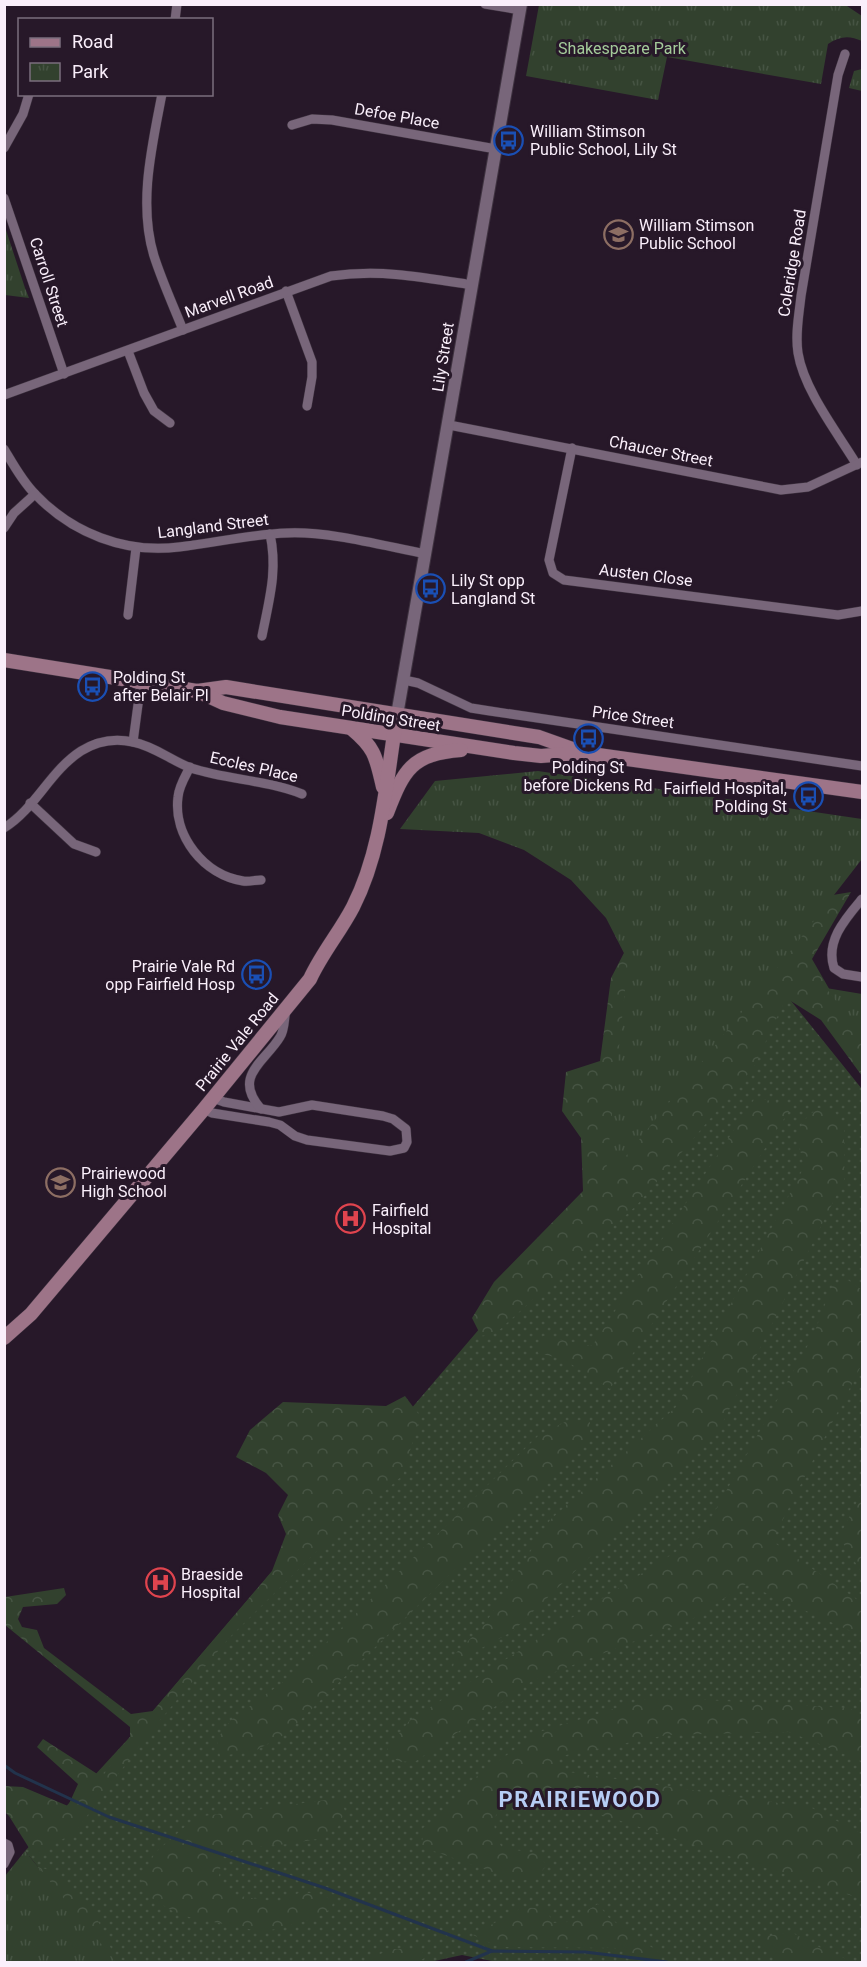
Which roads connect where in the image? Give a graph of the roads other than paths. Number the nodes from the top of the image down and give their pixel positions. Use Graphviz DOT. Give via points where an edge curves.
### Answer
graph roads {
  1 [pos="485,4"];
  2 [pos="521,8"];
  3 [pos="845,54"];
  4 [pos="28,96"];
  5 [pos="162,96"];
  6 [pos="292,125"];
  7 [pos="4,148"];
  8 [pos="496,149"];
  9 [pos="4,198"];
  10 [pos="472,285"];
  11 [pos="286,291"];
  12 [pos="183,330"];
  13 [pos="128,351"];
  14 [pos="64,374"];
  15 [pos="4,395"];
  16 [pos="307,406"];
  17 [pos="170,423"];
  18 [pos="449,424"];
  19 [pos="572,448"];
  20 [pos="4,449"];
  21 [pos="860,464"];
  22 [pos="34,494"];
  23 [pos="4,528"];
  24 [pos="270,534"];
  25 [pos="136,548"];
  26 [pos="426,554"];
  27 [pos="862,611"];
  28 [pos="128,615"];
  29 [pos="262,636"];
  30 [pos="4,660"];
  31 [pos="404,680"];
  32 [pos="141,682"];
  33 [pos="197,691"];
  34 [pos="397,715"];
  35 [pos="352,728"];
  36 [pos="394,735"];
  37 [pos="133,742"];
  38 [pos="484,749"];
  39 [pos="585,753"];
  40 [pos="862,766"];
  41 [pos="190,767"];
  42 [pos="862,792"];
  43 [pos="302,794"];
  44 [pos="385,795"];
  45 [pos="30,803"];
  46 [pos="4,828"];
  47 [pos="380,831"];
  48 [pos="96,852"];
  49 [pos="261,880"];
  50 [pos="862,899"];
  51 [pos="862,977"];
  52 [pos="286,1007"];
  53 [pos="208,1103"];
  54 [pos="261,1109"];
  55 [pos="4,1338"];
  56 [pos="4,1843"];
  57 [pos="4,1864"];
  1 -- 2 [label="street"];
  2 -- 8 [label="street, Lily Street"];
  3 -- 21 [label="street, Coleridge Road" via="838,75 801,296 798,351 804,378"];
  4 -- 7 [label="street"];
  5 -- 12 [label="street" via="150,159 147,208 154,254"];
  6 -- 8 [label="street, Defoe Place" via="312,119 332,120"];
  8 -- 10 [label="street, Lily Street"];
  9 -- 14 [label="street, Carroll Street"];
  10 -- 11 [label="street, Marvell Road" via="361,272 331,276"];
  10 -- 18 [label="street, Lily Street"];
  11 -- 12 [label="street, Marvell Road"];
  11 -- 16 [label="street" via="312,362"];
  12 -- 13 [label="street, Marvell Road"];
  13 -- 14 [label="street, Marvell Road"];
  13 -- 17 [label="street" via="154,411"];
  14 -- 15 [label="street, Marvell Road"];
  18 -- 19 [label="street, Chaucer Street"];
  18 -- 26 [label="street, Lily Street"];
  19 -- 21 [label="street, Chaucer Street" via="781,490 808,487"];
  19 -- 27 [label="street, Austen Close" via="549,560 553,573 564,580 838,615"];
  20 -- 22 [label="street, Langland Street"];
  22 -- 23 [label="street"];
  22 -- 25 [label="street, Langland Street" via="69,522 103,540"];
  24 -- 25 [label="street, Langland Street" via="176,548"];
  24 -- 26 [label="street, Langland Street" via="324,535"];
  24 -- 29 [label="street" via="274,574"];
  25 -- 28 [label="street"];
  26 -- 31 [label="street, Lily Street"];
  30 -- 32 [label="main road, Polding Street"];
  31 -- 34 [label="street, Lily Street"];
  31 -- 40 [label="street, Price Street" via="471,708"];
  32 -- 33 [label="main road, Polding Street"];
  32 -- 37 [label="street"];
  33 -- 34 [label="main road, Polding Street" via="226,687"];
  33 -- 35 [label="main road, Polding Street" via="223,703 280,717"];
  34 -- 36 [label="main road, Prairie Vale Road"];
  34 -- 39 [label="main road, Polding Street" via="539,737"];
  35 -- 36 [label="main road, Polding Street"];
  35 -- 44 [label="main road" via="372,749"];
  36 -- 38 [label="main road, Polding Street"];
  36 -- 44 [label="main road, Prairie Vale Road"];
  37 -- 41 [label="street, Eccles Place"];
  37 -- 45 [label="street, Eccles Place" via="109,740 79,752"];
  38 -- 39 [label="main road, Polding Street" via="541,756"];
  38 -- 47 [label="main road" via="441,752 418,760 407,772"];
  39 -- 42 [label="main road, Polding Street"];
  41 -- 43 [label="street, Eccles Place"];
  41 -- 49 [label="street" via="177,799 187,842 212,869 244,882"];
  44 -- 47 [label="main road, Prairie Vale Road"];
  45 -- 46 [label="street, Eccles Place" via="16,821"];
  45 -- 48 [label="street" via="74,844"];
  47 -- 52 [label="main road, Prairie Vale Road" via="352,908 310,979"];
  50 -- 51 [label="street" via="847,917 832,948 833,966 839,972"];
  52 -- 53 [label="main road, Prairie Vale Road"];
  52 -- 54 [label="street" via="280,1038 250,1077 254,1099"];
  53 -- 54 [label="street"];
  53 -- 54 [label="street" via="213,1113 280,1125 315,1142 390,1151 404,1148 407,1142 406,1129 383,1116 312,1105 286,1111"];
  53 -- 55 [label="main road, Prairie Vale Road" via="31,1314"];
  56 -- 57 [label="street" via="10,1852"];
}
